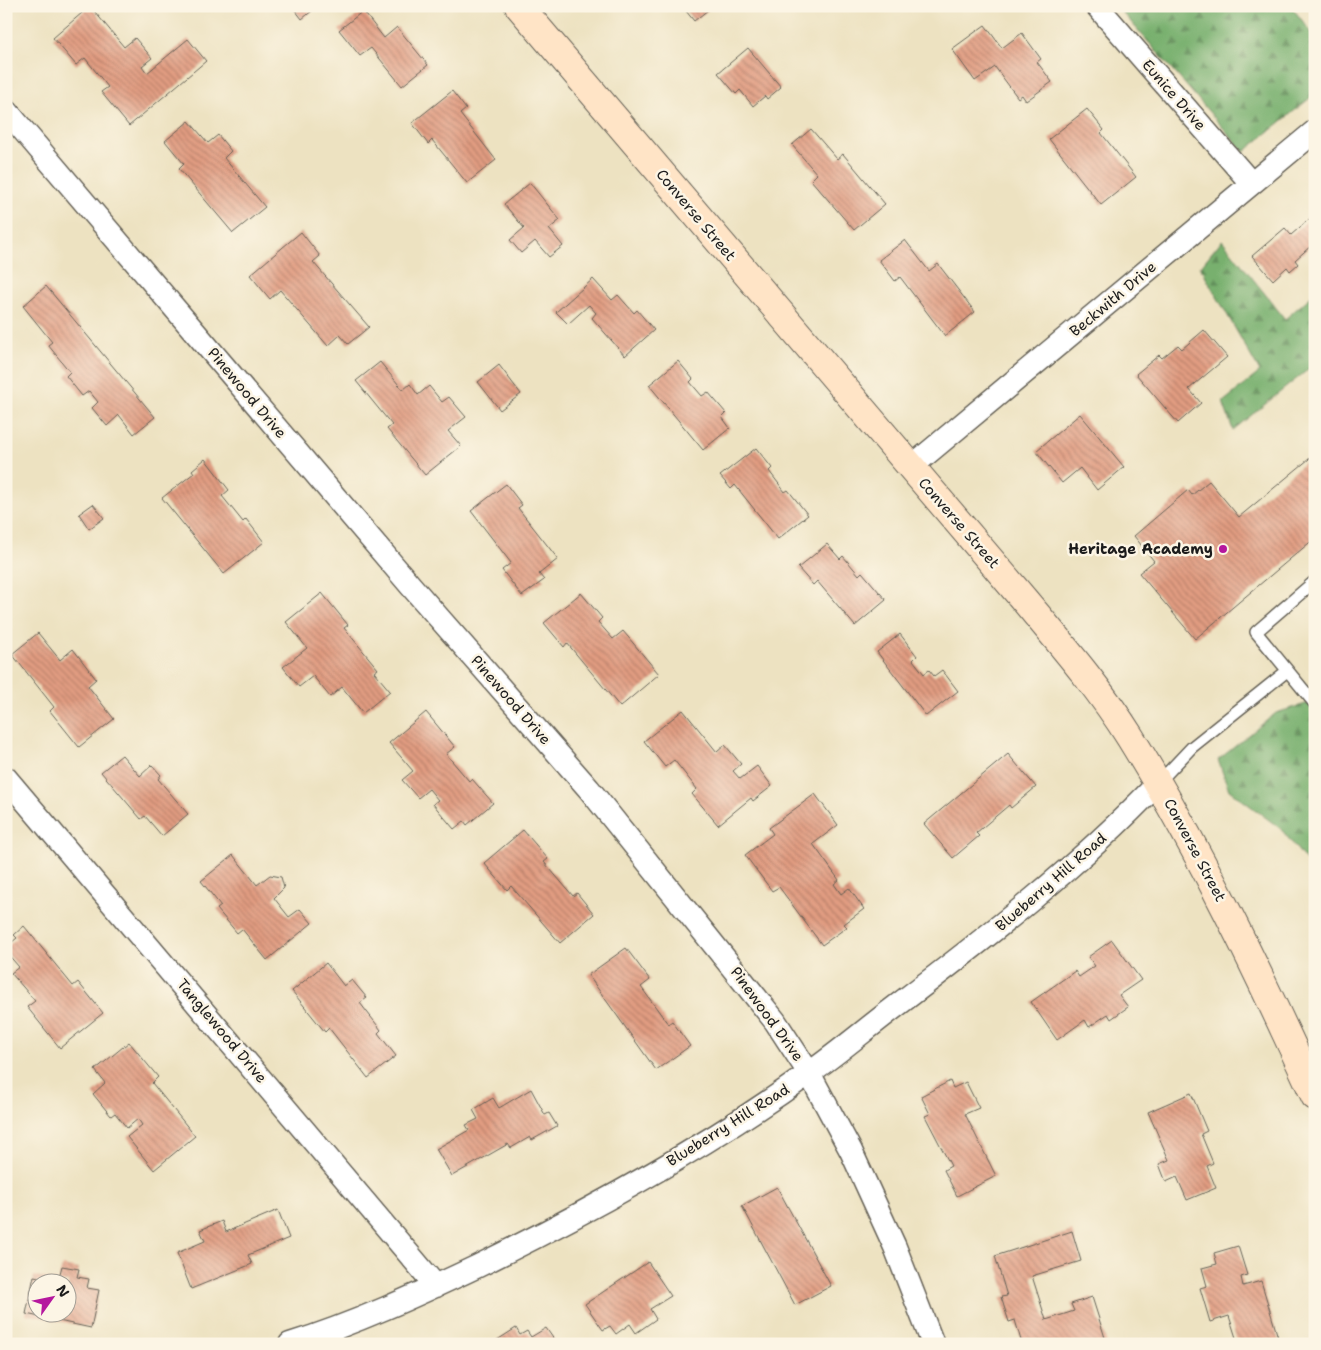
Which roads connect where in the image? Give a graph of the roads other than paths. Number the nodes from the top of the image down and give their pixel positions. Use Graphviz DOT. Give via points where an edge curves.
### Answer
graph roads {
  1 [pos="519,6"];
  2 [pos="1096,6"];
  3 [pos="6,110"];
  4 [pos="1315,131"];
  5 [pos="1251,183"];
  6 [pos="911,467"];
  7 [pos="1315,581"];
  8 [pos="1287,671"];
  9 [pos="1315,704"];
  10 [pos="6,778"];
  11 [pos="1158,783"];
  12 [pos="809,1073"];
  13 [pos="1315,1096"];
  14 [pos="436,1286"];
  15 [pos="290,1344"];
  16 [pos="933,1344"];
  1 -- 6 [label="main road, Converse Street"];
  2 -- 5 [label="street, Eunice Drive"];
  3 -- 12 [label="street, Pinewood Drive" via="588,789 752,990"];
  4 -- 5 [label="street, Beckwith Drive"];
  5 -- 6 [label="street, Beckwith Drive"];
  6 -- 11 [label="main road, Converse Street" via="1072,658 1129,736"];
  7 -- 8 [label="lane" via="1256,632"];
  8 -- 9 [label="lane"];
  8 -- 11 [label="lane" via="1192,746"];
  10 -- 14 [label="street, Tanglewood Drive"];
  11 -- 12 [label="street, Blueberry Hill Road" via="1128,815 1010,920"];
  11 -- 13 [label="main road, Converse Street" via="1204,864 1257,969"];
  12 -- 14 [label="street, Blueberry Hill Road" via="704,1142 608,1198"];
  12 -- 16 [label="street, Pinewood Drive" via="851,1151 895,1247"];
  14 -- 15 [label="street, Blueberry Hill Road"];
}
